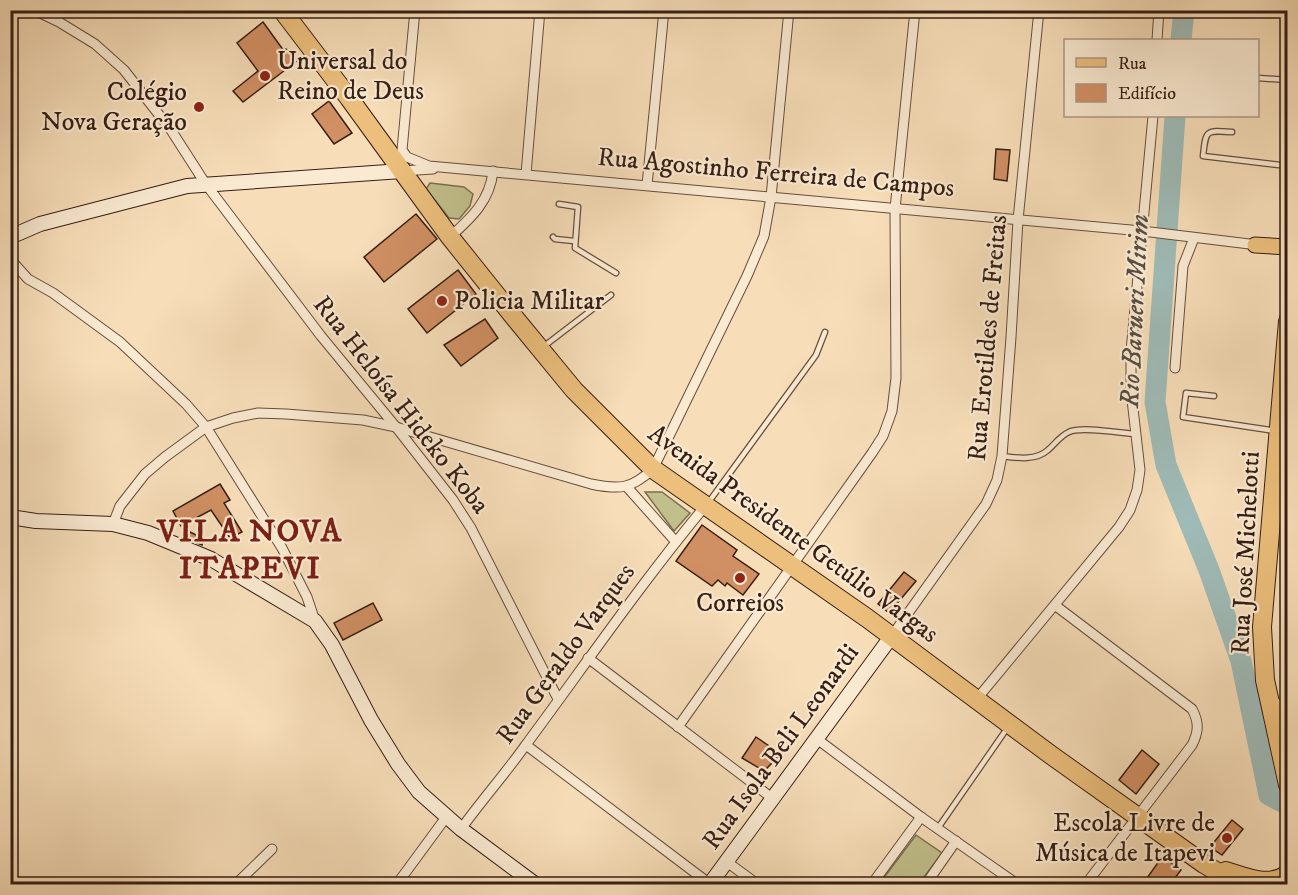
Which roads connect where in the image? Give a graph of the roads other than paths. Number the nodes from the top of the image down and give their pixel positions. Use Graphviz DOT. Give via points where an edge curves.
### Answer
graph roads {
  1 [pos="34,10"];
  2 [pos="282,10"];
  3 [pos="415,10"];
  4 [pos="540,10"];
  5 [pos="664,10"];
  6 [pos="789,10"];
  7 [pos="915,10"];
  8 [pos="1039,10"];
  9 [pos="1159,10"];
  10 [pos="1157,39"];
  11 [pos="1259,78"];
  12 [pos="1287,80"];
  13 [pos="1153,117"];
  14 [pos="1232,132"];
  15 [pos="405,164"];
  16 [pos="1287,166"];
  17 [pos="438,168"];
  18 [pos="493,171"];
  19 [pos="526,174"];
  20 [pos="205,183"];
  21 [pos="647,185"];
  22 [pos="771,197"];
  23 [pos="559,204"];
  24 [pos="895,209"];
  25 [pos="1018,220"];
  26 [pos="1142,231"];
  27 [pos="13,233"];
  28 [pos="450,237"];
  29 [pos="553,237"];
  30 [pos="1194,238"];
  31 [pos="574,241"];
  32 [pos="1259,245"];
  33 [pos="1287,247"];
  34 [pos="11,260"];
  35 [pos="616,273"];
  36 [pos="611,295"];
  37 [pos="1287,321"];
  38 [pos="825,332"];
  39 [pos="541,349"];
  40 [pos="1175,368"];
  41 [pos="1214,396"];
  42 [pos="396,427"];
  43 [pos="206,428"];
  44 [pos="1278,431"];
  45 [pos="1135,434"];
  46 [pos="1002,456"];
  47 [pos="653,469"];
  48 [pos="627,487"];
  49 [pos="706,505"];
  50 [pos="10,517"];
  51 [pos="113,524"];
  52 [pos="676,542"];
  53 [pos="791,567"];
  54 [pos="1056,606"];
  55 [pos="315,621"];
  56 [pos="891,637"];
  57 [pos="588,658"];
  58 [pos="1265,680"];
  59 [pos="558,699"];
  60 [pos="976,700"];
  61 [pos="1287,724"];
  62 [pos="1010,725"];
  63 [pos="678,726"];
  64 [pos="817,739"];
  65 [pos="526,745"];
  66 [pos="1287,785"];
  67 [pos="772,798"];
  68 [pos="447,816"];
  69 [pos="1139,816"];
  70 [pos="921,817"];
  71 [pos="938,828"];
  72 [pos="461,829"];
  73 [pos="956,841"];
  74 [pos="272,849"];
  75 [pos="727,862"];
  76 [pos="1209,867"];
  77 [pos="1287,874"];
  78 [pos="534,884"];
  79 [pos="710,884"];
  80 [pos="236,885"];
  81 [pos="396,885"];
  82 [pos="757,885"];
  83 [pos="872,885"];
  84 [pos="926,885"];
  85 [pos="1017,885"];
  86 [pos="1086,885"];
  87 [pos="1230,885"];
  88 [pos="1238,885"];
  1 -- 20 [label="street, Rua Heloísa Hideko Koba" via="95,45 124,70 171,130"];
  2 -- 15 [label="highway, Avenida Presidente Getúlio Vargas"];
  3 -- 15 [label="street" via="402,145"];
  4 -- 19 [label="street"];
  5 -- 21 [label="street"];
  6 -- 22 [label="street"];
  7 -- 24 [label="street"];
  8 -- 25 [label="street, Rua Erotildes de Freitas"];
  9 -- 10 [label="street"];
  11 -- 12 [label="lane"];
  13 -- 26 [label="street"];
  14 -- 16 [label="lane" via="1208,132 1203,156"];
  15 -- 17 [label="street"];
  15 -- 17 [label="street, Rua Agostinho Ferreira de Campos"];
  15 -- 20 [label="street, Rua Agostinho Ferreira de Campos"];
  15 -- 28 [label="highway, Avenida Presidente Getúlio Vargas"];
  17 -- 18 [label="street, Rua Agostinho Ferreira de Campos"];
  18 -- 19 [label="street, Rua Agostinho Ferreira de Campos"];
  18 -- 28 [label="street" via="482,205"];
  19 -- 21 [label="street, Rua Agostinho Ferreira de Campos"];
  20 -- 27 [label="street, Rua Agostinho Ferreira de Campos"];
  20 -- 42 [label="street, Rua Heloísa Hideko Koba"];
  21 -- 22 [label="street, Rua Agostinho Ferreira de Campos"];
  22 -- 24 [label="street, Rua Agostinho Ferreira de Campos"];
  22 -- 47 [label="street" via="757,254"];
  23 -- 31 [label="lane" via="578,207"];
  24 -- 25 [label="street, Rua Agostinho Ferreira de Campos"];
  24 -- 53 [label="street" via="896,378 892,411 872,453"];
  25 -- 26 [label="street, Rua Agostinho Ferreira de Campos"];
  25 -- 46 [label="street, Rua Erotildes de Freitas"];
  26 -- 30 [label="street, Rua Agostinho Ferreira de Campos"];
  26 -- 45 [label="street" via="1130,362"];
  28 -- 39 [label="highway, Avenida Presidente Getúlio Vargas"];
  29 -- 31 [label="lane"];
  30 -- 32 [label="street, Rua Agostinho Ferreira de Campos"];
  30 -- 40 [label="street" via="1183,266"];
  31 -- 35 [label="lane" via="576,249"];
  32 -- 33 [label="main road"];
  34 -- 43 [label="street" via="28,279 120,342"];
  36 -- 39 [label="lane"];
  37 -- 44 [label="highway, Rua José Michelotti"];
  38 -- 49 [label="lane" via="816,355"];
  39 -- 47 [label="highway, Avenida Presidente Getúlio Vargas" via="574,390"];
  41 -- 44 [label="lane" via="1186,393 1183,417"];
  42 -- 43 [label="street" via="363,420 258,413"];
  42 -- 48 [label="street" via="591,484"];
  42 -- 59 [label="street, Rua Heloísa Hideko Koba" via="471,528"];
  43 -- 51 [label="street" via="145,474 120,506"];
  43 -- 55 [label="street" via="282,548"];
  44 -- 58 [label="highway, Rua José Michelotti" via="1262,627"];
  45 -- 46 [label="lane" via="1079,429 1059,438 1037,457"];
  45 -- 54 [label="street" via="1140,470 1130,510"];
  46 -- 56 [label="street, Rua Erotildes de Freitas" via="986,504"];
  47 -- 48 [label="street"];
  47 -- 49 [label="highway, Avenida Presidente Getúlio Vargas"];
  48 -- 52 [label="street"];
  49 -- 52 [label="street, Rua Geraldo Varques"];
  49 -- 53 [label="highway, Avenida Presidente Getúlio Vargas"];
  50 -- 51 [label="street"];
  51 -- 55 [label="street" via="211,558"];
  52 -- 57 [label="street, Rua Geraldo Varques"];
  53 -- 56 [label="highway, Avenida Presidente Getúlio Vargas"];
  53 -- 63 [label="street"];
  54 -- 60 [label="street"];
  54 -- 69 [label="street" via="1192,709 1197,735"];
  55 -- 68 [label="street" via="398,764 419,792"];
  56 -- 60 [label="highway, Avenida Presidente Getúlio Vargas"];
  56 -- 64 [label="street, Rua Isola Beli Leonardi"];
  57 -- 59 [label="street, Rua Geraldo Varques"];
  57 -- 63 [label="street"];
  58 -- 61 [label="street"];
  58 -- 66 [label="highway, Rua José Michelotti"];
  59 -- 65 [label="street, Rua Geraldo Varques"];
  60 -- 62 [label="highway, Avenida Presidente Getúlio Vargas"];
  62 -- 69 [label="highway, Avenida Presidente Getúlio Vargas"];
  62 -- 71 [label="lane"];
  63 -- 67 [label="street"];
  64 -- 67 [label="street, Rua Isola Beli Leonardi"];
  64 -- 70 [label="street"];
  65 -- 72 [label="street, Rua Geraldo Varques"];
  65 -- 79 [label="street"];
  67 -- 75 [label="street, Rua Isola Beli Leonardi"];
  68 -- 72 [label="street"];
  68 -- 81 [label="street"];
  69 -- 76 [label="highway, Avenida Presidente Getúlio Vargas"];
  69 -- 86 [label="street"];
  70 -- 71 [label="street"];
  70 -- 83 [label="street"];
  71 -- 73 [label="street"];
  72 -- 78 [label="street"];
  73 -- 84 [label="street"];
  73 -- 85 [label="street"];
  74 -- 80 [label="street"];
  75 -- 79 [label="street, Rua Isola Beli Leonardi"];
  75 -- 82 [label="street"];
  76 -- 77 [label="highway" via="1267,882"];
  76 -- 87 [label="street"];
  76 -- 88 [label="highway"];
}
